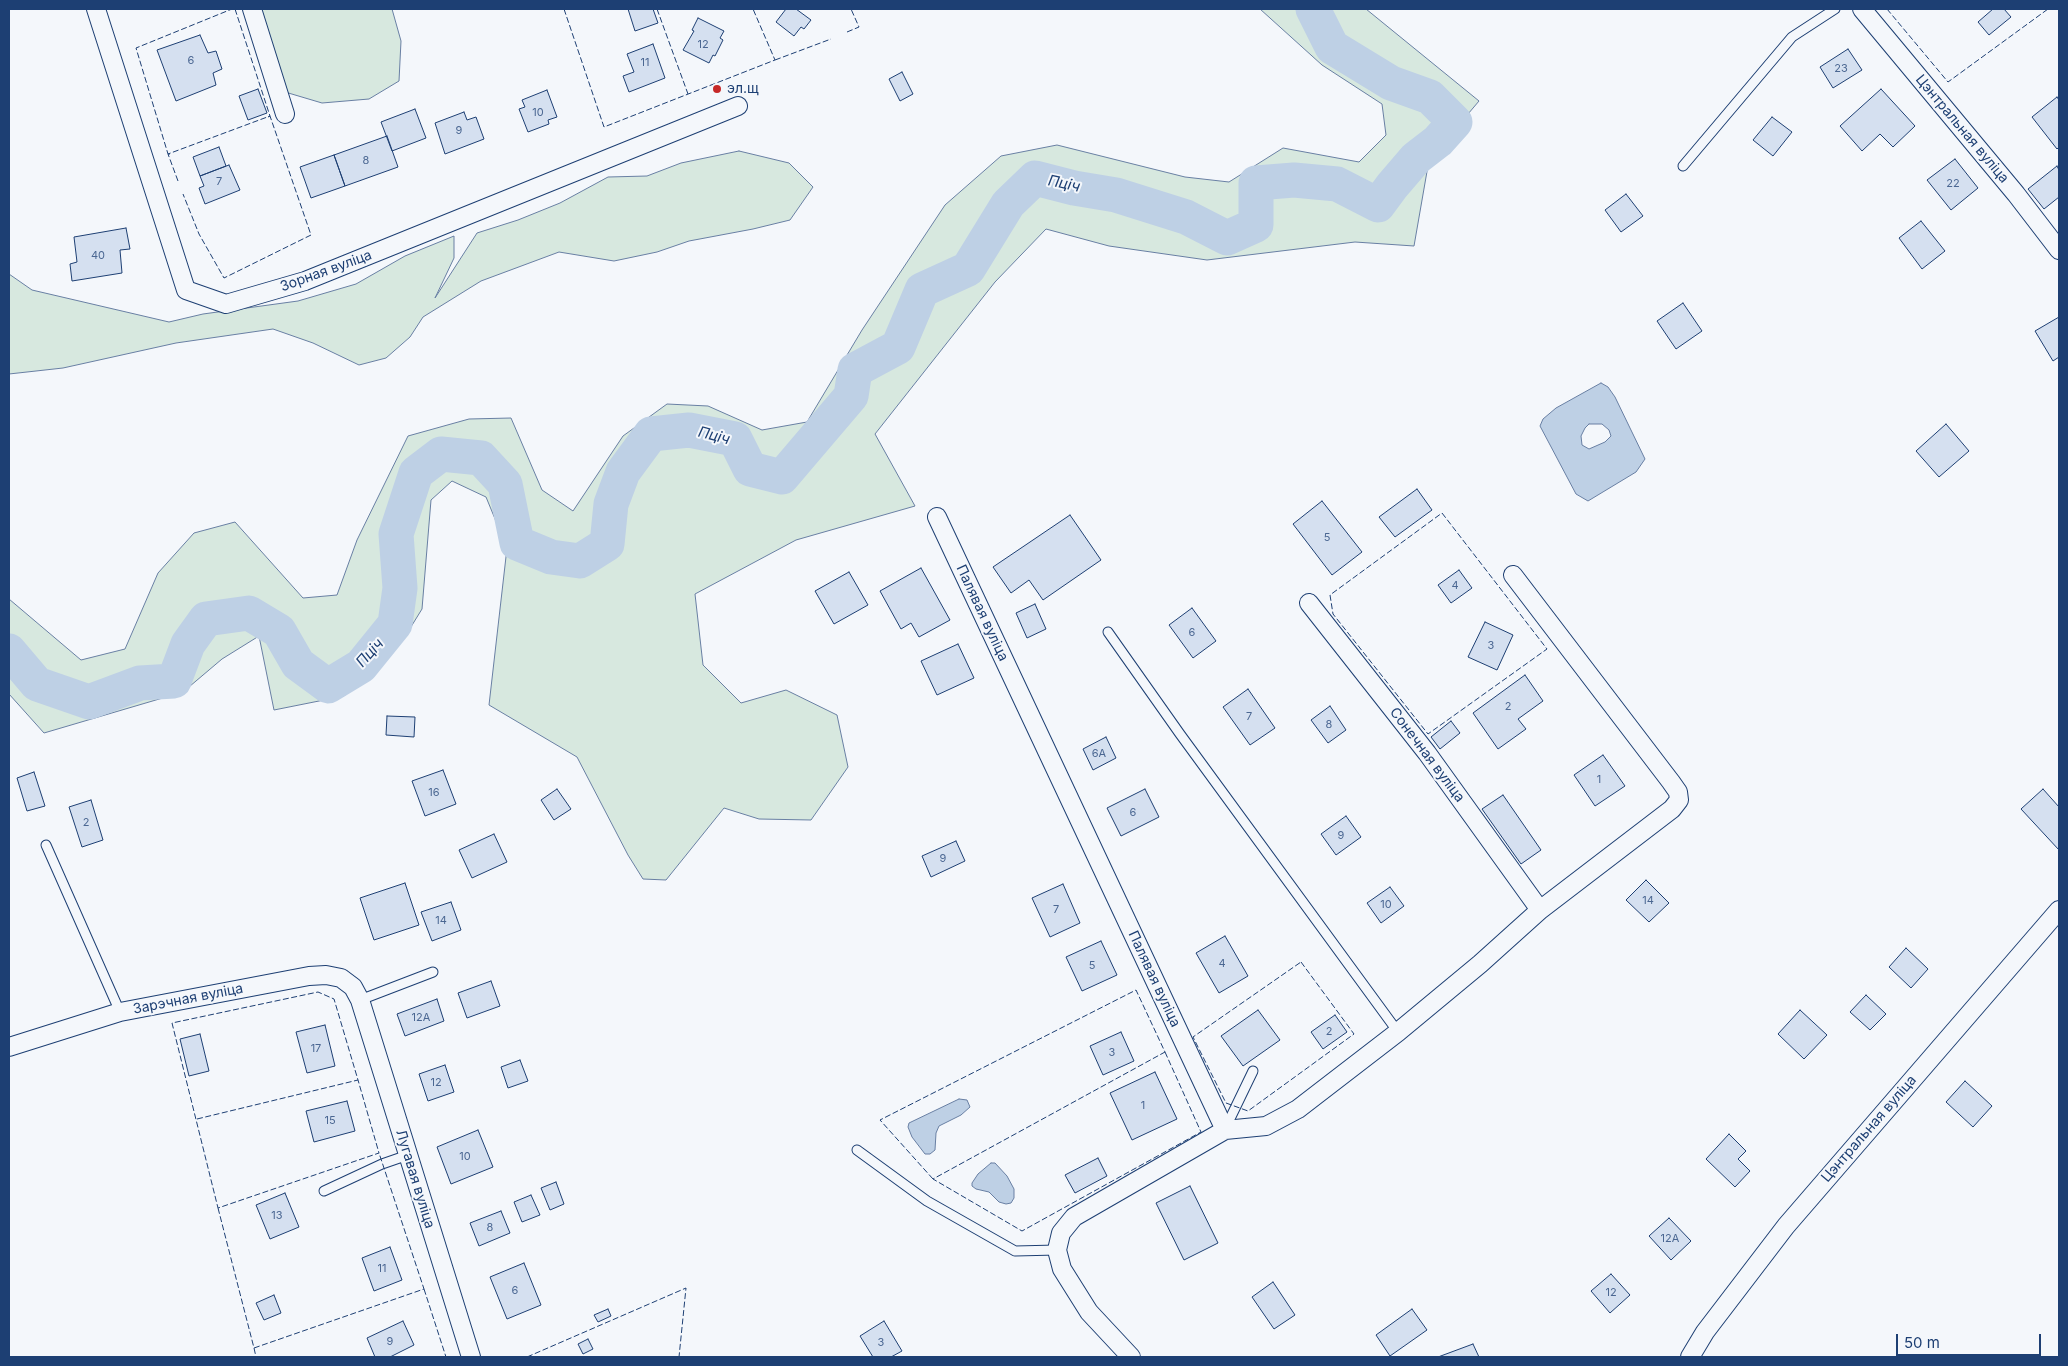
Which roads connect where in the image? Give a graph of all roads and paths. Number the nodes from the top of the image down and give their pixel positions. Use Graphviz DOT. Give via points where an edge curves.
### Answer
graph roads {
  1 [pos="96,9"];
  2 [pos="252,9"];
  3 [pos="1835,9"];
  4 [pos="1862,9"];
  5 [pos="738,106"];
  6 [pos="285,114"];
  7 [pos="1683,166"];
  8 [pos="2059,250"];
  9 [pos="937,517"];
  10 [pos="1513,575"];
  11 [pos="1309,603"];
  12 [pos="1108,632"];
  13 [pos="46,845"];
  14 [pos="1540,910"];
  15 [pos="2059,910"];
  16 [pos="433,972"];
  17 [pos="360,1000"];
  18 [pos="120,1012"];
  19 [pos="1398,1032"];
  20 [pos="9,1047"];
  21 [pos="1253,1071"];
  22 [pos="1225,1130"];
  23 [pos="857,1150"];
  24 [pos="408,1155"];
  25 [pos="324,1191"];
  26 [pos="1057,1250"];
  27 [pos="471,1357"];
  28 [pos="1131,1357"];
  29 [pos="1690,1357"];
  1 -- 5 [label="street, Зорная вуліца" via="186,290 226,304 306,281"];
  2 -- 6 [label="street"];
  3 -- 7 [label="lane" via="1792,37"];
  4 -- 8 [label="street, Цэнтральная вуліца"];
  9 -- 22 [label="street, Палявая вуліца"];
  10 -- 14 [label="street" via="1678,792 1679,800 1672,809"];
  11 -- 14 [label="street, Сонечная вуліца" via="1427,753"];
  12 -- 19 [label="lane"];
  13 -- 18 [label="lane"];
  14 -- 19 [label="street"];
  15 -- 29 [label="street, Цэнтральная вуліца" via="1786,1226 1705,1332"];
  16 -- 17 [label="lane"];
  17 -- 18 [label="street, Зарэчная вуліца" via="353,987 341,978 326,975"];
  17 -- 24 [label="street, Лугавая вуліца"];
  18 -- 20 [label="street, Зарэчная вуліца"];
  19 -- 22 [label="street" via="1298,1109 1266,1126"];
  21 -- 22 [label="lane"];
  22 -- 26 [label="street" via="1074,1217 1061,1233"];
  23 -- 26 [label="lane" via="927,1201 1015,1251"];
  24 -- 25 [label="lane"];
  24 -- 27 [label="street, Лугавая вуліца"];
  26 -- 28 [label="street" via="1062,1270 1089,1312"];
}
